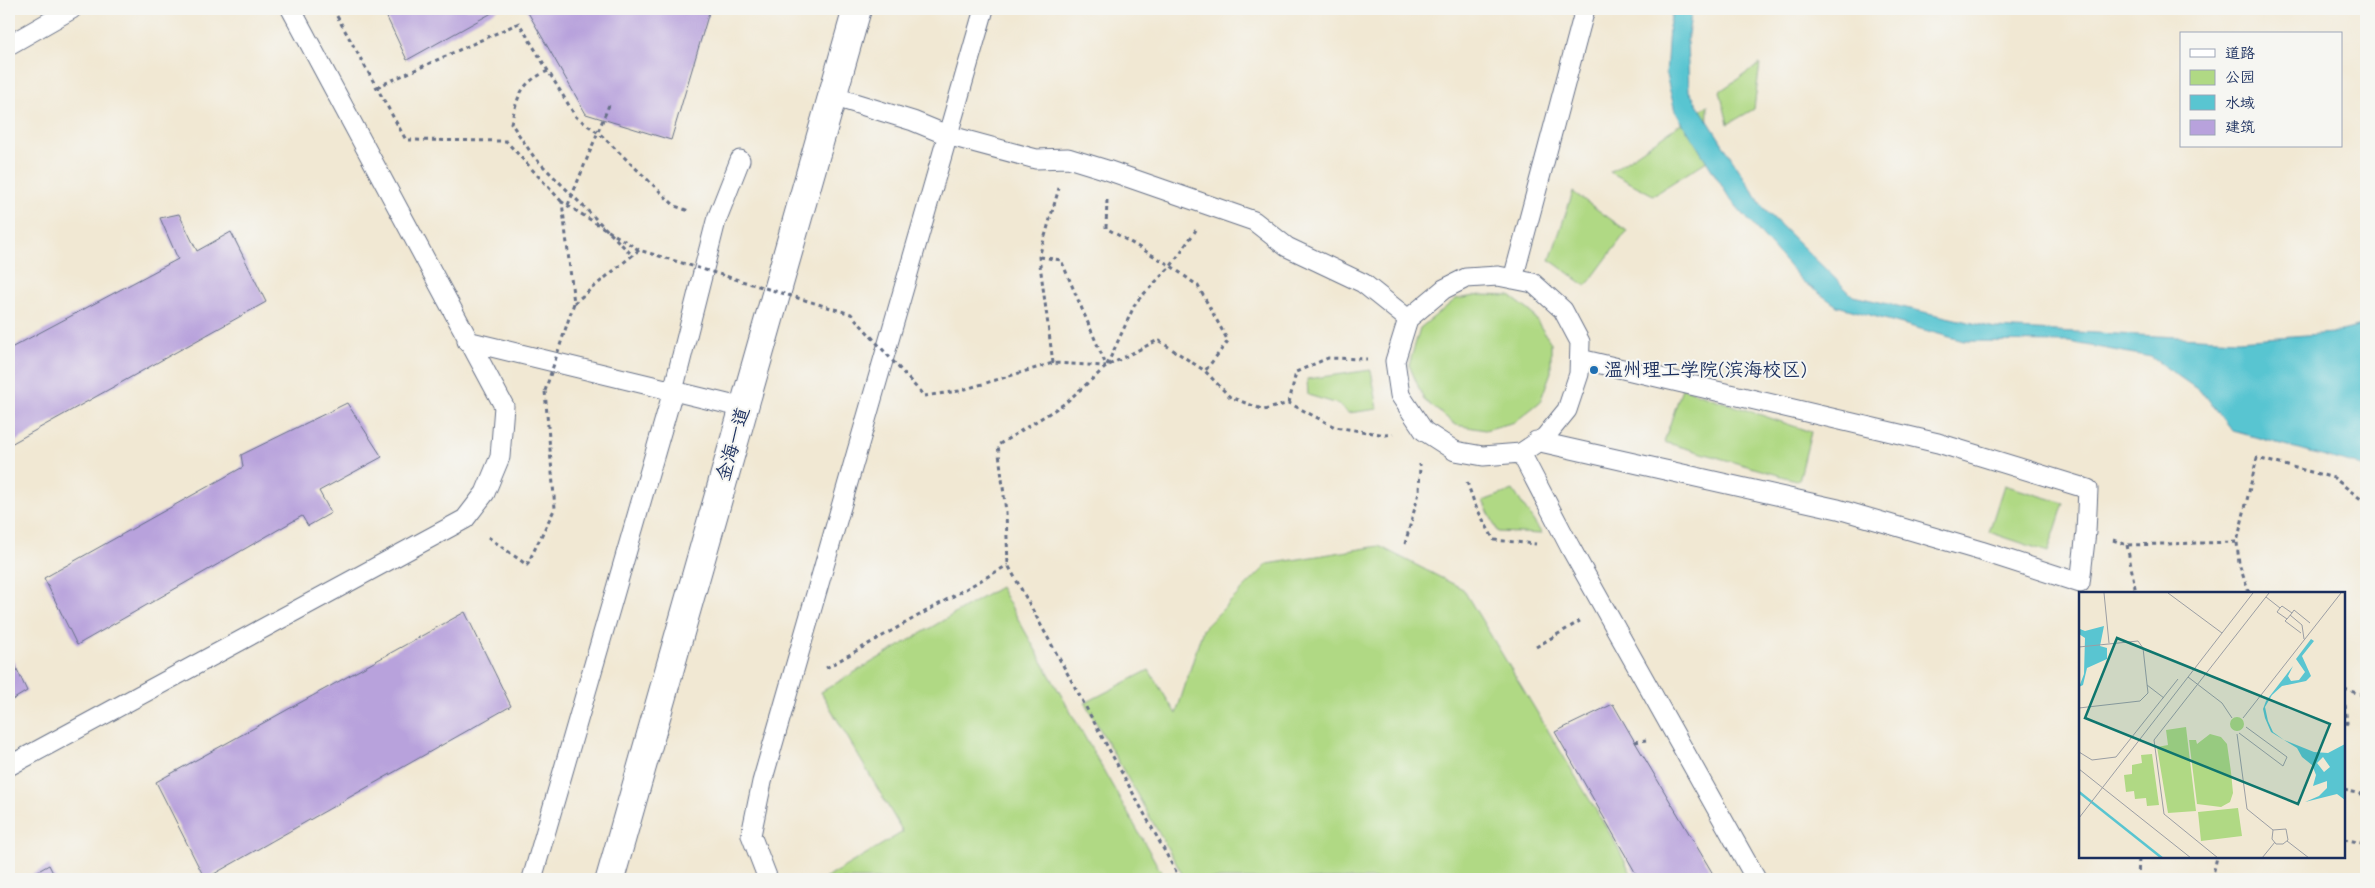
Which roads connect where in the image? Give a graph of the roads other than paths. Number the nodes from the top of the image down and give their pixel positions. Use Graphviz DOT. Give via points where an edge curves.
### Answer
graph roads {
  1 [pos="72,9"];
  2 [pos="291,9"];
  3 [pos="857,9"];
  4 [pos="984,9"];
  5 [pos="1585,9"];
  6 [pos="9,45"];
  7 [pos="832,96"];
  8 [pos="947,135"];
  9 [pos="740,160"];
  10 [pos="1512,279"];
  11 [pos="1408,319"];
  12 [pos="468,340"];
  13 [pos="1580,359"];
  14 [pos="673,391"];
  15 [pos="744,408"];
  16 [pos="1536,441"];
  17 [pos="1521,453"];
  18 [pos="9,766"];
  19 [pos="532,879"];
  20 [pos="610,879"];
  21 [pos="768,879"];
  22 [pos="1756,879"];
  1 -- 6 [label="lane"];
  2 -- 12 [label="lane"];
  3 -- 7 [label="street, 金海一道"];
  4 -- 8 [label="lane"];
  5 -- 10 [label="lane"];
  7 -- 8 [label="lane"];
  7 -- 15 [label="street, 金海一道"];
  8 -- 11 [label="lane" via="1036,159 1068,158 1254,221 1287,247 1363,283"];
  8 -- 21 [label="lane" via="762,782 751,835"];
  9 -- 14 [label="lane" via="716,221"];
  10 -- 11 [label="lane" via="1498,276 1466,278 1444,289"];
  10 -- 13 [label="lane" via="1534,283 1563,310 1580,342"];
  11 -- 17 [label="lane" via="1395,361 1400,395 1424,431 1455,451 1483,456"];
  12 -- 14 [label="lane"];
  12 -- 18 [label="lane" via="504,406 500,457 485,493 465,519"];
  13 -- 16 [label="lane" via="1579,374 1566,410 1544,437"];
  13 -- 16 [label="lane" via="1938,443 2088,489 2080,583 1838,508"];
  14 -- 15 [label="lane"];
  14 -- 19 [label="lane"];
  15 -- 20 [label="street, 金海一道"];
  16 -- 17 [label="lane"];
  17 -- 22 [label="lane"];
}
